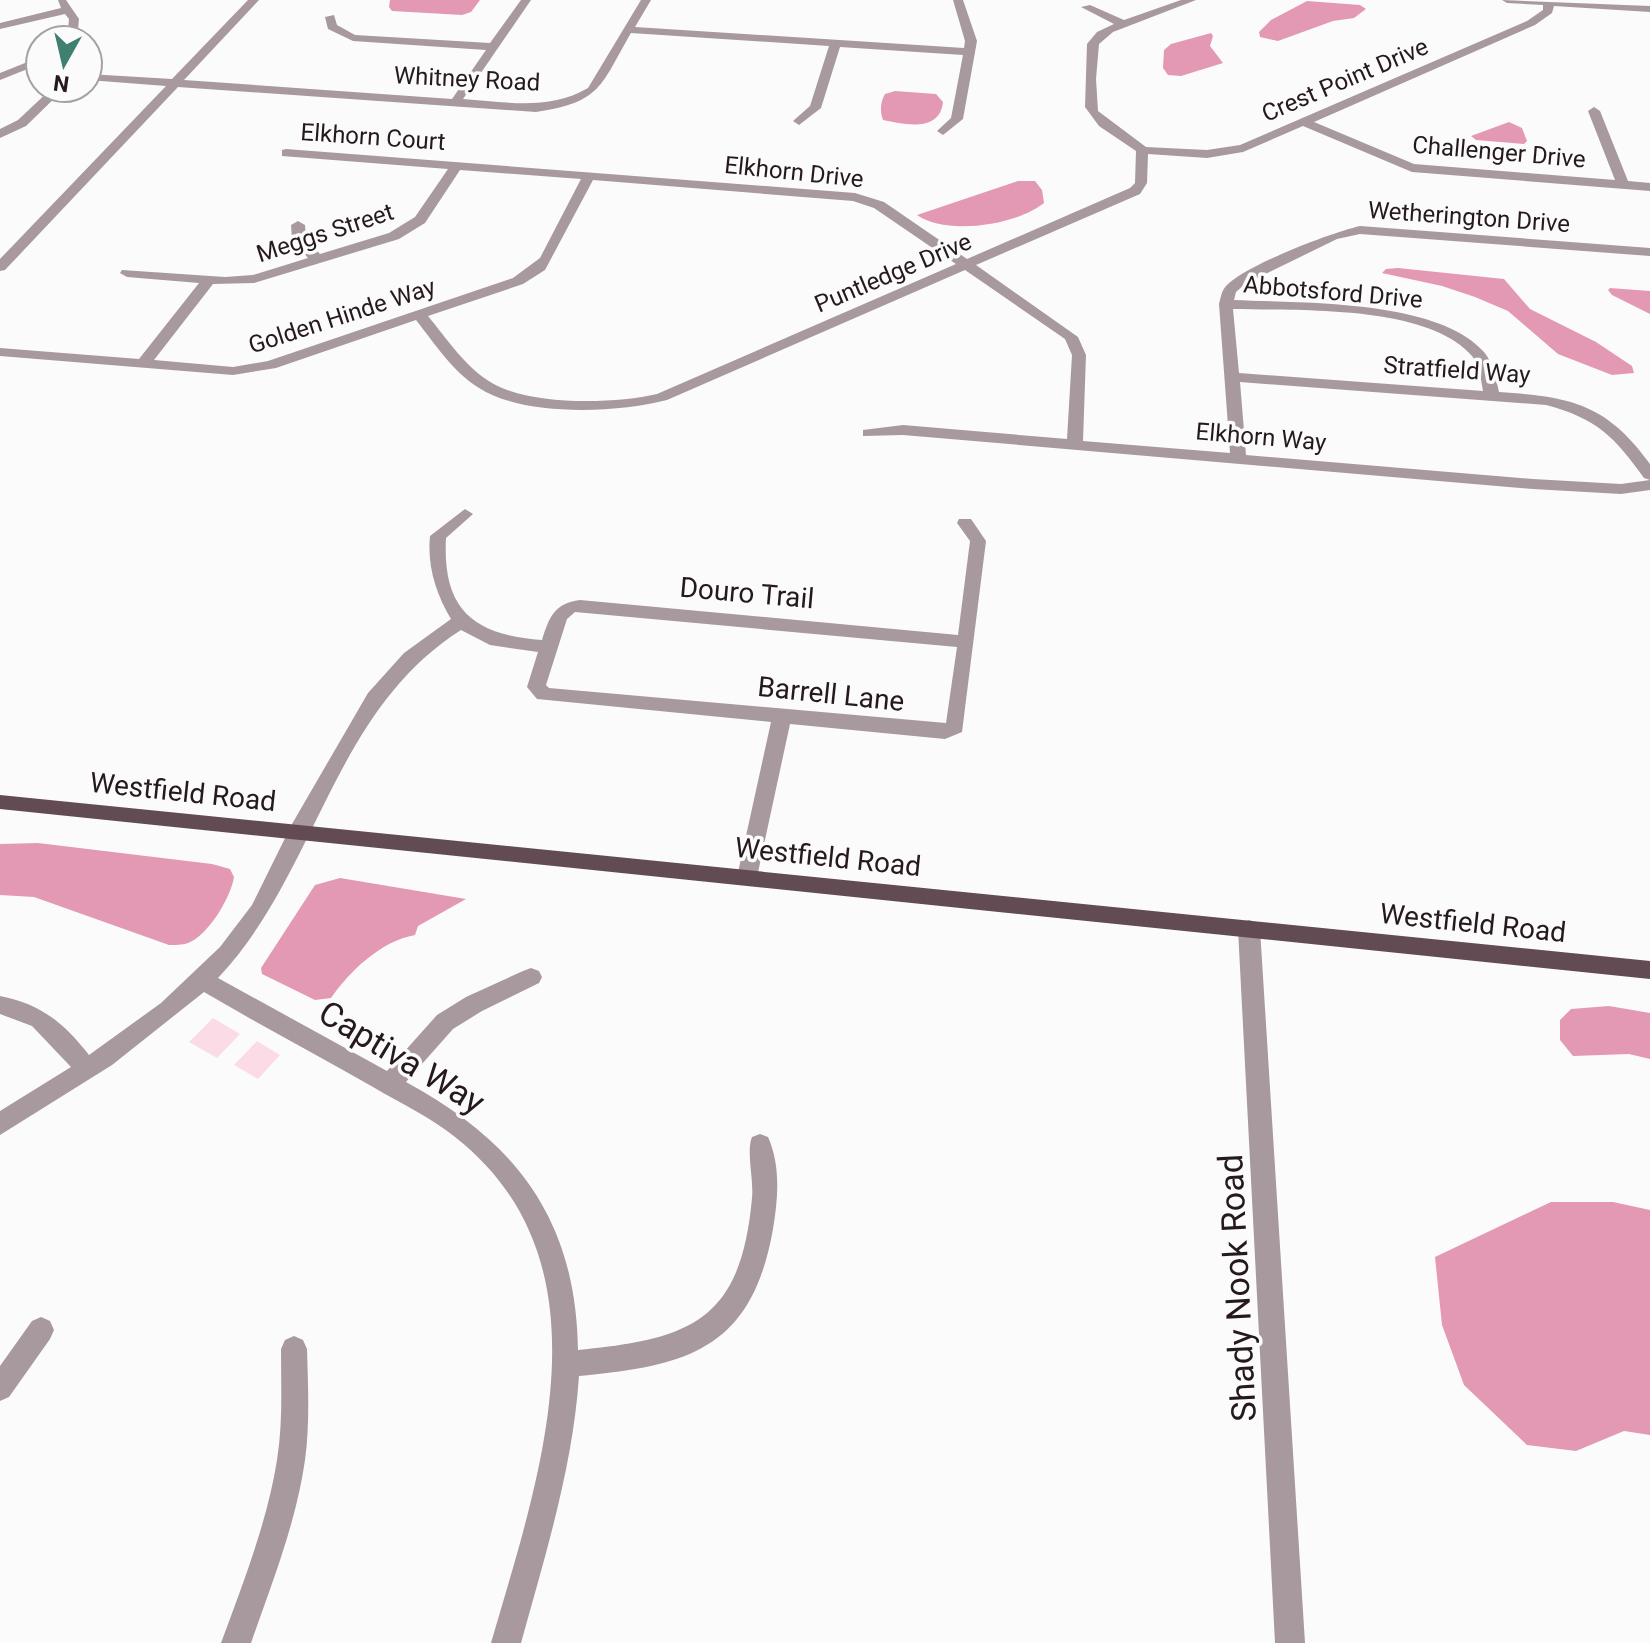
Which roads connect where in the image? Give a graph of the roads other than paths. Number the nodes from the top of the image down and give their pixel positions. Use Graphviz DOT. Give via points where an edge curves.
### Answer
graph roads {
  1 [pos="60,0"];
  2 [pos="254,0"];
  3 [pos="526,0"];
  4 [pos="646,0"];
  5 [pos="946,0"];
  6 [pos="958,0"];
  7 [pos="1191,0"];
  8 [pos="1507,0"];
  9 [pos="1549,1"];
  10 [pos="1086,7"];
  11 [pos="1650,9"];
  12 [pos="68,10"];
  13 [pos="330,17"];
  14 [pos="74,24"];
  15 [pos="1123,24"];
  16 [pos="0,26"];
  17 [pos="628,30"];
  18 [pos="836,43"];
  19 [pos="494,47"];
  20 [pos="969,52"];
  21 [pos="24,69"];
  22 [pos="104,72"];
  23 [pos="0,77"];
  24 [pos="104,77"];
  25 [pos="178,79"];
  26 [pos="456,101"];
  27 [pos="42,104"];
  28 [pos="1594,111"];
  29 [pos="799,121"];
  30 [pos="1304,122"];
  31 [pos="943,131"];
  32 [pos="0,134"];
  33 [pos="1142,150"];
  34 [pos="286,153"];
  35 [pos="456,166"];
  36 [pos="589,176"];
  37 [pos="1623,185"];
  38 [pos="1650,187"];
  39 [pos="298,225"];
  40 [pos="1650,252"];
  41 [pos="318,261"];
  42 [pos="968,265"];
  43 [pos="0,267"];
  44 [pos="127,273"];
  45 [pos="209,280"];
  46 [pos="1226,304"];
  47 [pos="419,315"];
  48 [pos="0,352"];
  49 [pos="143,364"];
  50 [pos="1231,377"];
  51 [pos="1492,396"];
  52 [pos="868,433"];
  53 [pos="1075,445"];
  54 [pos="1238,459"];
  55 [pos="1650,475"];
  56 [pos="1650,485"];
  57 [pos="465,514"];
  58 [pos="965,523"];
  59 [pos="460,622"];
  60 [pos="966,642"];
  61 [pos="547,647"];
  62 [pos="782,717"];
  63 [pos="0,802"];
  64 [pos="298,831"];
  65 [pos="747,877"];
  66 [pos="1249,929"];
  67 [pos="1650,970"];
  68 [pos="531,977"];
  69 [pos="203,981"];
  70 [pos="0,1005"];
  71 [pos="86,1069"];
  72 [pos="389,1085"];
  73 [pos="0,1124"];
  74 [pos="760,1145"];
  75 [pos="41,1330"];
  76 [pos="294,1349"];
  77 [pos="568,1364"];
  78 [pos="0,1388"];
  79 [pos="236,1643"];
  80 [pos="506,1643"];
  81 [pos="1290,1643"];
  1 -- 12 [label="street"];
  2 -- 25 [label="street"];
  3 -- 19 [label="street"];
  4 -- 17 [label="street, Whitney Road"];
  5 -- 6 [label="street"];
  6 -- 20 [label="street" via="971,41"];
  7 -- 15 [label="street"];
  8 -- 9 [label="street"];
  9 -- 11 [label="street"];
  9 -- 30 [label="street, Crest Point Drive" via="1548,11 1531,23"];
  10 -- 15 [label="street"];
  12 -- 14 [label="street"];
  12 -- 16 [label="street"];
  13 -- 19 [label="street" via="332,27 353,38"];
  15 -- 33 [label="street" via="1100,34 1093,45 1090,107 1097,118"];
  17 -- 18 [label="street"];
  17 -- 26 [label="street, Whitney Road" via="592,90 579,99 536,108"];
  18 -- 20 [label="street"];
  18 -- 29 [label="street" via="815,108"];
  19 -- 26 [label="street"];
  20 -- 31 [label="street" via="957,119"];
  21 -- 23 [label="street"];
  22 -- 25 [label="street"];
  24 -- 25 [label="street"];
  25 -- 26 [label="street, Whitney Road"];
  25 -- 43 [label="street"];
  27 -- 32 [label="street"];
  28 -- 37 [label="street"];
  30 -- 33 [label="street, Crest Point Drive" via="1229,152"];
  30 -- 37 [label="street, Challenger Drive" via="1412,168"];
  33 -- 42 [label="street, Puntledge Drive" via="1141,183 1135,191"];
  34 -- 35 [label="street, Elkhorn Court"];
  35 -- 36 [label="street, Elkhorn Drive"];
  35 -- 41 [label="street, Meggs Street" via="411,228"];
  36 -- 42 [label="street, Elkhorn Drive" via="855,197 885,208"];
  36 -- 47 [label="street, Golden Hinde Way" via="540,267 518,281"];
  37 -- 38 [label="street, Challenger Drive"];
  39 -- 41 [label="street" via="299,239"];
  40 -- 46 [label="street, Wetherington Drive" via="1351,231 1240,281 1229,291"];
  41 -- 45 [label="street, Meggs Street" via="254,279"];
  42 -- 47 [label="street, Puntledge Drive" via="662,397 629,405 513,397 493,390"];
  42 -- 53 [label="street, Elkhorn Drive" via="1076,344"];
  44 -- 45 [label="street, Meggs Street"];
  45 -- 49 [label="street"];
  46 -- 50 [label="street"];
  46 -- 51 [label="street, Abbotsford Drive" via="1431,323 1460,337 1479,355"];
  47 -- 49 [label="street, Golden Hinde Way" via="250,370"];
  48 -- 49 [label="street, Golden Hinde Way"];
  50 -- 51 [label="street, Stratfield Way"];
  50 -- 54 [label="street"];
  51 -- 55 [label="street, Stratfield Way" via="1546,400 1600,418 1624,438"];
  52 -- 53 [label="street, Elkhorn Way" via="903,430"];
  53 -- 54 [label="street, Elkhorn Way"];
  54 -- 56 [label="street, Elkhorn Way" via="1593,488"];
  57 -- 59 [label="street" via="438,536 436,556 447,599"];
  58 -- 60 [label="street, Barrell Lane" via="978,541"];
  59 -- 61 [label="street" via="488,638"];
  59 -- 64 [label="street" via="410,655 361,715"];
  60 -- 61 [label="street, Douro Trail" via="580,606 559,616"];
  60 -- 62 [label="street, Barrell Lane" via="955,727 945,732"];
  61 -- 62 [label="street, Barrell Lane" via="536,682 544,694"];
  62 -- 65 [label="street"];
  63 -- 64 [label="main road, Westfield Road"];
  64 -- 65 [label="main road, Westfield Road"];
  64 -- 69 [label="street" via="255,919"];
  65 -- 66 [label="main road, Westfield Road"];
  66 -- 67 [label="main road, Westfield Road"];
  66 -- 81 [label="street, Shady Nook Road"];
  68 -- 72 [label="street" via="445,1022"];
  69 -- 71 [label="street" via="143,1033"];
  69 -- 72 [label="street, Captiva Way"];
  70 -- 71 [label="street" via="35,1014"];
  71 -- 73 [label="street"];
  72 -- 77 [label="street, Captiva Way" via="476,1139 523,1194 554,1262"];
  74 -- 77 [label="street" via="767,1193 757,1249 748,1280 730,1311 702,1336 665,1353"];
  75 -- 78 [label="street"];
  76 -- 79 [label="street" via="294,1432 286,1484"];
  77 -- 80 [label="street, Captiva Way" via="561,1432"];
}
